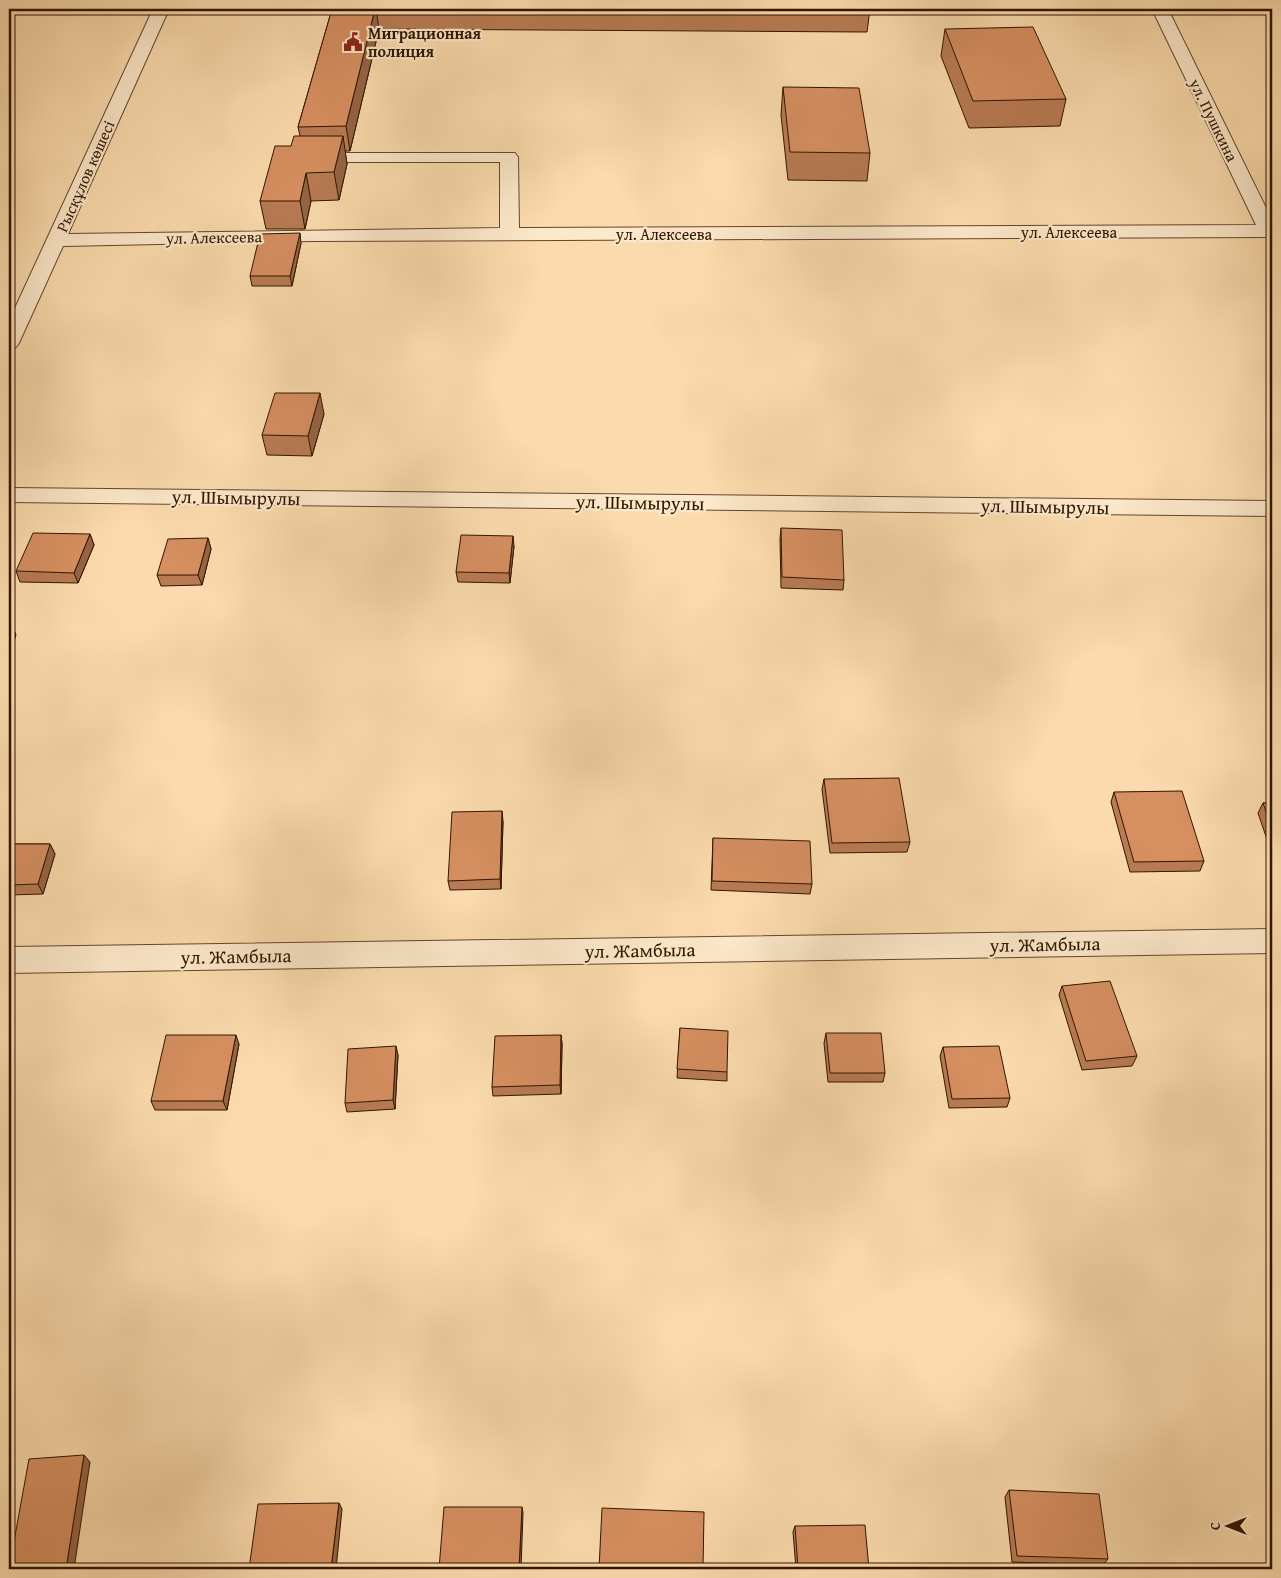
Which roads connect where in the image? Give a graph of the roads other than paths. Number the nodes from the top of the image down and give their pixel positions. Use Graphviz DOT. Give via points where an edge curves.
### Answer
graph roads {
  1 [pos="161,9"];
  2 [pos="1160,9"];
  3 [pos="306,158"];
  4 [pos="1270,231"];
  5 [pos="510,234"];
  6 [pos="56,240"];
  7 [pos="9,343"];
  8 [pos="9,495"];
  9 [pos="1272,509"];
  10 [pos="1272,941"];
  11 [pos="9,960"];
  1 -- 6 [label="street, Рысқұлов көшесі"];
  2 -- 4 [label="street, ул. Пушкина"];
  3 -- 5 [label="street" via="508,157"];
  4 -- 5 [label="street, ул. Алексеева"];
  5 -- 6 [label="street, ул. Алексеева"];
  6 -- 7 [label="street, Рысқұлов көшесі"];
  8 -- 9 [label="street, ул. Шымырулы"];
  10 -- 11 [label="street, ул. Жамбыла"];
}
